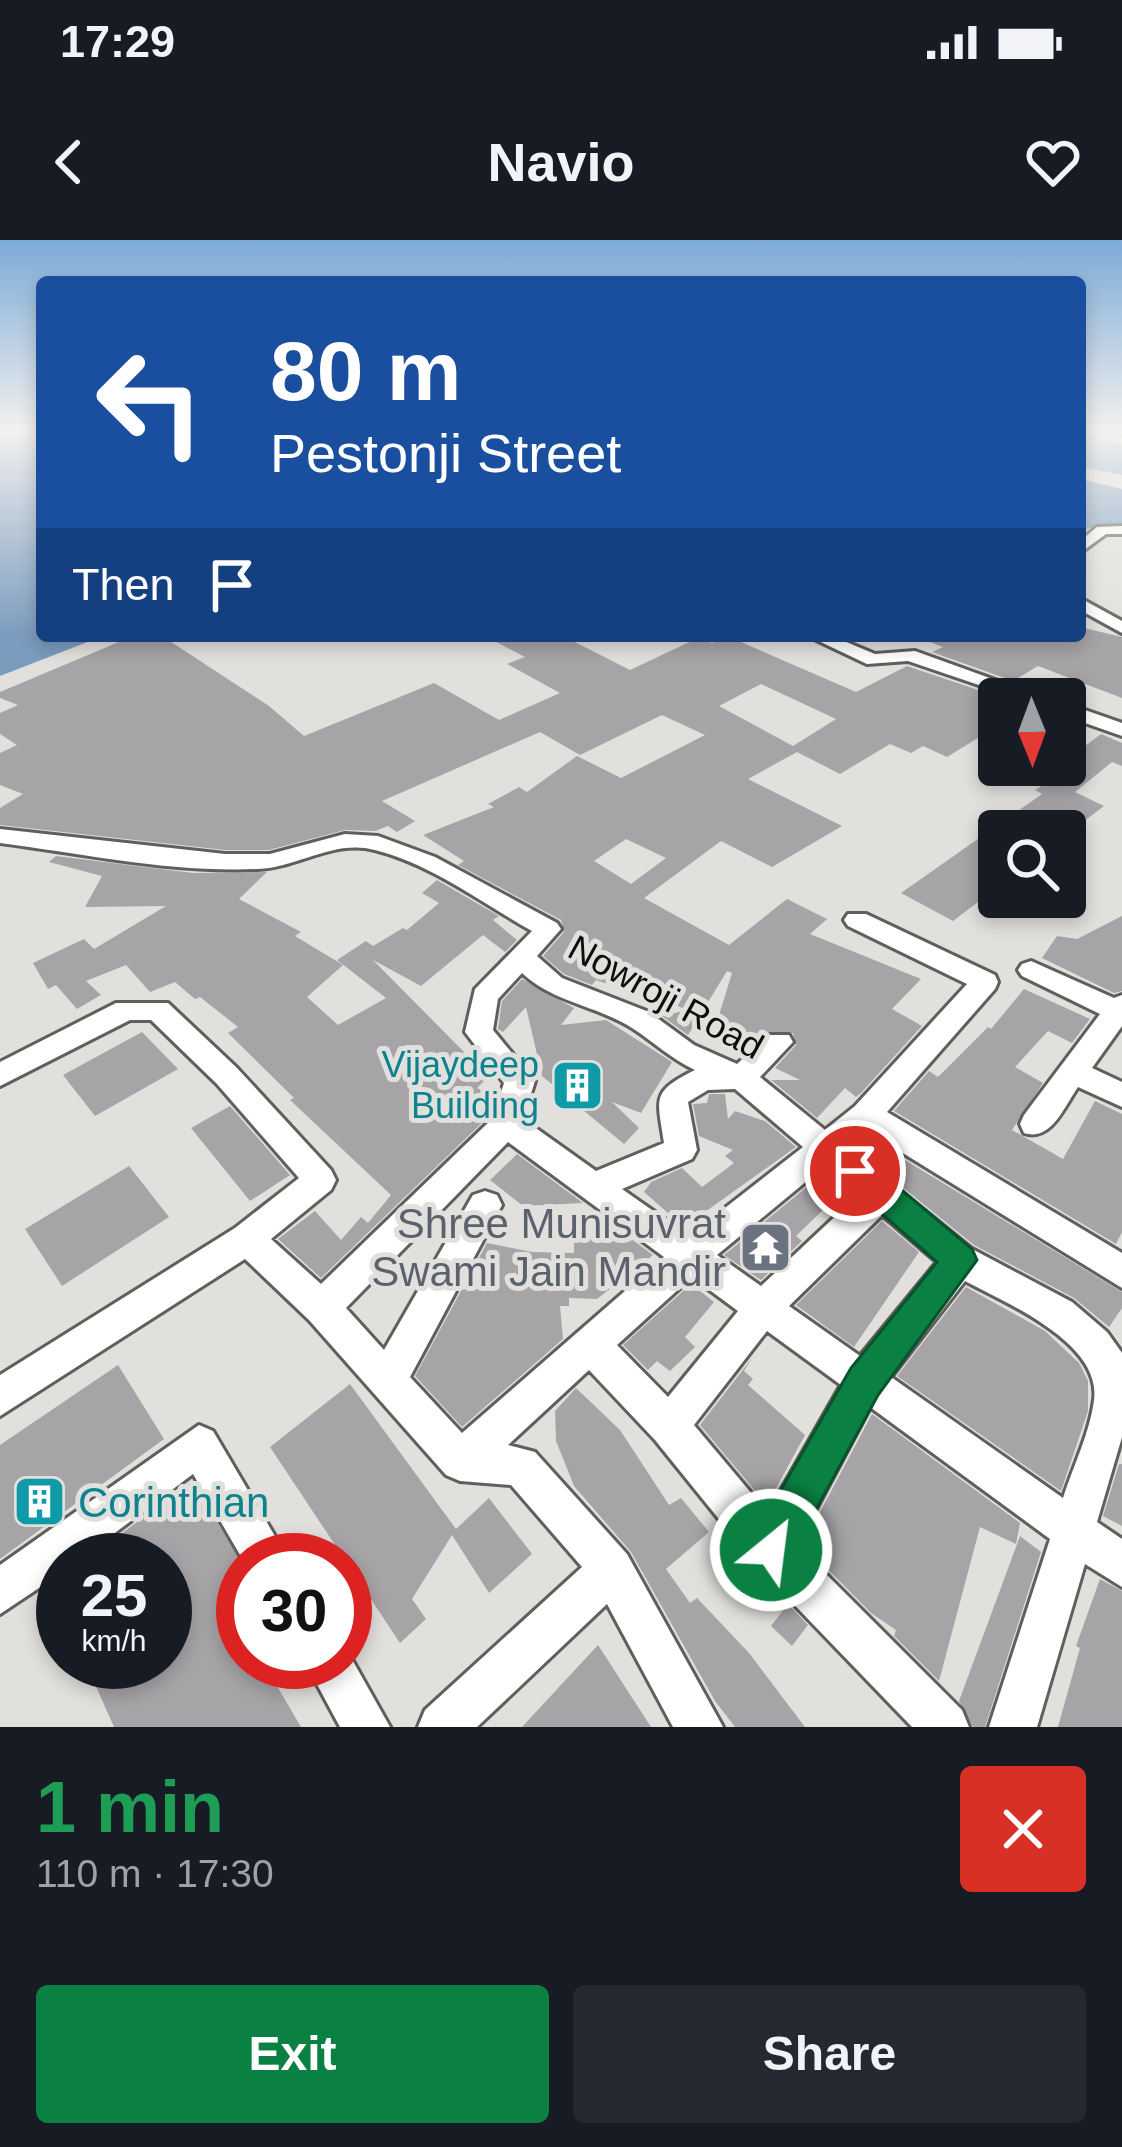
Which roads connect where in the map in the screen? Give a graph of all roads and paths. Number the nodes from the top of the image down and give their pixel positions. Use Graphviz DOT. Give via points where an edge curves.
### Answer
graph roads {
  1 [pos="1122,530"];
  2 [pos="1086,544"];
  3 [pos="1122,600"];
  4 [pos="1088,607"];
  5 [pos="1122,628"];
  6 [pos="831,642"];
  7 [pos="980,678"];
  8 [pos="1086,714"];
  9 [pos="1116,722"];
  10 [pos="0,836"];
  11 [pos="857,920"];
  12 [pos="522,957"];
  13 [pos="1031,970"];
  14 [pos="1120,1010"];
  15 [pos="779,1042"];
  16 [pos="1072,1071"];
  17 [pos="0,1075"];
  18 [pos="741,1078"];
  19 [pos="1122,1095"];
  20 [pos="866,1115"];
  21 [pos="506,1124"];
  22 [pos="1035,1124"];
  23 [pos="828,1150"];
  24 [pos="593,1186"];
  25 [pos="882,1192"];
  26 [pos="485,1205"];
  27 [pos="247,1239"];
  28 [pos="690,1256"];
  29 [pos="960,1260"];
  30 [pos="1122,1272"];
  31 [pos="763,1308"];
  32 [pos="322,1309"];
  33 [pos="590,1344"];
  34 [pos="864,1381"];
  35 [pos="386,1383"];
  36 [pos="0,1397"];
  37 [pos="669,1426"];
  38 [pos="460,1461"];
  39 [pos="1072,1531"];
  40 [pos="251,1533"];
  41 [pos="771,1550"];
  42 [pos="1122,1564"];
  43 [pos="612,1569"];
  44 [pos="0,1592"];
  45 [pos="344,1689"];
  46 [pos="366,1727"];
  47 [pos="442,1727"];
  48 [pos="699,1727"];
  49 [pos="945,1727"];
  50 [pos="1012,1727"];
  1 -- 2 [label="street" via="1102,530"];
  3 -- 4 [label="street"];
  4 -- 5 [label="street"];
  6 -- 7 [label="street" via="873,660 909,655"];
  8 -- 9 [label="street"];
  10 -- 12 [label="street" via="262,862 357,840 430,862 548,929"];
  11 -- 20 [label="street" via="985,982"];
  12 -- 18 [label="street, Nowroji Road" via="552,985 639,1019 684,1053"];
  12 -- 21 [label="street" via="484,996 479,1032 520,1081"];
  13 -- 14 [label="street"];
  14 -- 16 [label="street"];
  15 -- 18 [label="street"];
  16 -- 19 [label="street"];
  16 -- 22 [label="street"];
  17 -- 27 [label="street" via="126,1010 158,1010 239,1069 320,1180"];
  18 -- 23 [label="street, Nowroji Road"];
  18 -- 24 [label="street" via="703,1079 672,1096 681,1150"];
  20 -- 23 [label="street"];
  20 -- 30 [label="street"];
  21 -- 24 [label="street"];
  21 -- 32 [label="street"];
  23 -- 25 [label="street, Nowroji Road"];
  23 -- 28 [label="street"];
  24 -- 28 [label="street"];
  25 -- 29 [label="street, Nowroji Road"];
  25 -- 31 [label="street"];
  26 -- 35 [label="street"];
  27 -- 32 [label="street"];
  27 -- 36 [label="street"];
  28 -- 31 [label="street"];
  28 -- 33 [label="street"];
  29 -- 34 [label="street"];
  29 -- 39 [label="street, Nowroji Road" via="1059,1314 1111,1369 1114,1399"];
  31 -- 34 [label="street"];
  31 -- 37 [label="street"];
  32 -- 35 [label="street"];
  33 -- 37 [label="street"];
  33 -- 38 [label="street"];
  34 -- 39 [label="street"];
  34 -- 41 [label="street"];
  35 -- 38 [label="street"];
  37 -- 41 [label="street"];
  38 -- 43 [label="street" via="521,1466"];
  39 -- 42 [label="street"];
  39 -- 50 [label="street"];
  40 -- 44 [label="street" via="199,1444"];
  41 -- 49 [label="street"];
  43 -- 47 [label="street"];
  43 -- 48 [label="street"];
  45 -- 46 [label="street"];
}
